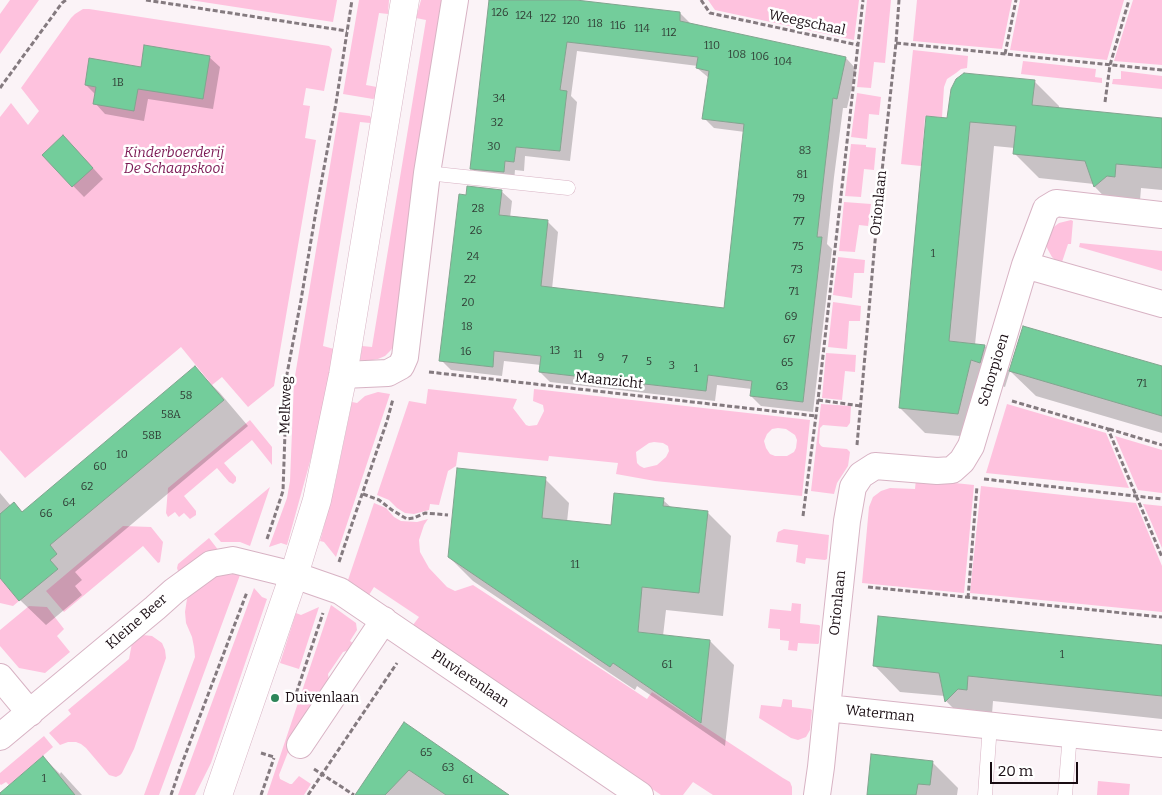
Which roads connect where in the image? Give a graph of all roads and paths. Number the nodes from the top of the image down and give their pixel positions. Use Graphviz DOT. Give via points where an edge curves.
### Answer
graph roads {
  1 [pos="66,0"];
  2 [pos="146,0"];
  3 [pos="352,0"];
  4 [pos="405,0"];
  5 [pos="455,0"];
  6 [pos="701,0"];
  7 [pos="863,0"];
  8 [pos="899,0"];
  9 [pos="1016,0"];
  10 [pos="1129,0"];
  11 [pos="347,31"];
  12 [pos="896,43"];
  13 [pos="858,45"];
  14 [pos="1005,54"];
  15 [pos="1110,65"];
  16 [pos="1162,70"];
  17 [pos="0,88"];
  18 [pos="1105,102"];
  19 [pos="427,173"];
  20 [pos="568,188"];
  21 [pos="1162,215"];
  22 [pos="1025,265"];
  23 [pos="1162,304"];
  24 [pos="401,366"];
  25 [pos="343,375"];
  26 [pos="986,394"];
  27 [pos="818,400"];
  28 [pos="816,416"];
  29 [pos="1108,429"];
  30 [pos="1162,445"];
  31 [pos="952,470"];
  32 [pos="362,494"];
  33 [pos="1137,496"];
  34 [pos="1162,499"];
  35 [pos="448,515"];
  36 [pos="804,516"];
  37 [pos="1162,557"];
  38 [pos="258,566"];
  39 [pos="294,576"];
  40 [pos="840,584"];
  41 [pos="968,598"];
  42 [pos="1162,617"];
  43 [pos="384,620"];
  44 [pos="412,640"];
  45 [pos="0,677"];
  46 [pos="826,708"];
  47 [pos="30,713"];
  48 [pos="990,725"];
  49 [pos="1070,734"];
  50 [pos="0,737"];
  51 [pos="1162,744"];
  52 [pos="300,745"];
  53 [pos="322,774"];
  54 [pos="171,795"];
  55 [pos="218,795"];
  56 [pos="308,795"];
  57 [pos="354,795"];
  58 [pos="640,795"];
  59 [pos="817,795"];
  60 [pos="985,795"];
  61 [pos="1064,795"];
  1 -- 17 [label="path"];
  2 -- 11 [label="path"];
  3 -- 11 [label="path, Melkweg"];
  4 -- 25 [label="street"];
  5 -- 19 [label="street"];
  6 -- 13 [label="path, Weegschaal" via="710,13"];
  7 -- 13 [label="path"];
  8 -- 12 [label="path, Orionlaan"];
  9 -- 14 [label="path"];
  10 -- 15 [label="path"];
  11 -- 38 [label="path, Melkweg" via="286,374 283,491"];
  12 -- 14 [label="path"];
  12 -- 27 [label="path, Orionlaan" via="861,406"];
  13 -- 27 [label="path"];
  14 -- 15 [label="path"];
  15 -- 16 [label="path"];
  15 -- 18 [label="path"];
  19 -- 20 [label="lane"];
  19 -- 24 [label="street" via="405,358"];
  21 -- 22 [label="street, Schorpioen" via="1056,203 1046,209"];
  22 -- 23 [label="street"];
  22 -- 26 [label="street, Schorpioen"];
  24 -- 25 [label="street" via="388,372"];
  24 -- 28 [label="path, Maanzicht" via="429,372"];
  25 -- 39 [label="street" via="317,500"];
  26 -- 29 [label="path"];
  26 -- 31 [label="street, Schorpioen" via="971,446 962,462"];
  27 -- 28 [label="path"];
  28 -- 36 [label="path"];
  29 -- 30 [label="path"];
  29 -- 33 [label="path"];
  31 -- 40 [label="street, Orionlaan" via="875,466 861,475 853,487"];
  32 -- 35 [label="path" via="379,500 407,519 425,513"];
  33 -- 34 [label="path"];
  33 -- 37 [label="path"];
  33 -- 41 [label="path" via="981,479"];
  38 -- 39 [label="street, Kleine Beer"];
  38 -- 47 [label="street, Kleine Beer" via="232,560 211,564 174,591"];
  38 -- 54 [label="path, Melkweg"];
  39 -- 43 [label="street, Pluvierenlaan" via="340,591"];
  39 -- 55 [label="street"];
  40 -- 41 [label="path"];
  40 -- 46 [label="street, Orionlaan"];
  41 -- 42 [label="path"];
  43 -- 44 [label="street, Pluvierenlaan"];
  43 -- 52 [label="street"];
  44 -- 53 [label="path"];
  44 -- 58 [label="street, Pluvierenlaan"];
  45 -- 47 [label="street"];
  46 -- 48 [label="street, Waterman"];
  46 -- 59 [label="street, Waterman"];
  47 -- 50 [label="street, Kleine Beer"];
  48 -- 49 [label="street, Waterman"];
  48 -- 60 [label="lane"];
  49 -- 51 [label="street, Waterman"];
  49 -- 61 [label="lane"];
  52 -- 53 [label="path" via="298,760"];
  53 -- 56 [label="path"];
  53 -- 57 [label="path"];
}
